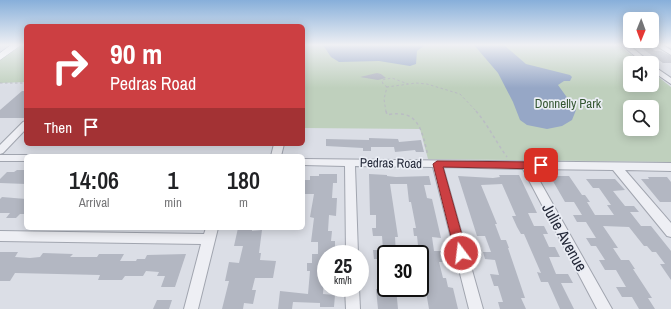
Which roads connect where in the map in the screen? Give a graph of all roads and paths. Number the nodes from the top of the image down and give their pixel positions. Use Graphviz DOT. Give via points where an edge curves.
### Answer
graph roads {
  1 [pos="659,73"];
  2 [pos="671,82"];
  3 [pos="0,83"];
  4 [pos="24,83"];
  5 [pos="408,84"];
  6 [pos="386,87"];
  7 [pos="24,128"];
  8 [pos="0,151"];
  9 [pos="0,158"];
  10 [pos="24,158"];
  11 [pos="508,159"];
  12 [pos="433,161"];
  13 [pos="305,162"];
  14 [pos="350,163"];
  15 [pos="526,165"];
  16 [pos="616,166"];
  17 [pos="671,167"];
  18 [pos="671,232"];
  19 [pos="211,234"];
  20 [pos="0,236"];
  21 [pos="352,245"];
  22 [pos="352,297"];
  23 [pos="191,309"];
  24 [pos="353,309"];
  25 [pos="476,309"];
  26 [pos="605,309"];
  1 -- 2 [label="street"];
  3 -- 4 [label="path"];
  5 -- 6 [label="path"];
  5 -- 6 [label="path" via="401,80 386,78 382,80"];
  5 -- 11 [label="path" via="427,84 454,92 467,100 486,123"];
  6 -- 12 [label="path" via="384,99 387,115 401,112 411,116 414,122 421,126"];
  7 -- 8 [label="street"];
  9 -- 10 [label="street"];
  12 -- 14 [label="street, Pedras Road"];
  12 -- 15 [label="street, Pedras Road"];
  12 -- 25 [label="street"];
  13 -- 14 [label="street, Pedras Road"];
  14 -- 21 [label="street"];
  15 -- 16 [label="street, Pedras Road"];
  15 -- 26 [label="street, Julie Avenue"];
  16 -- 17 [label="street, Pedras Road"];
  16 -- 18 [label="street"];
  19 -- 20 [label="street"];
  19 -- 23 [label="street"];
  22 -- 24 [label="street"];
}
